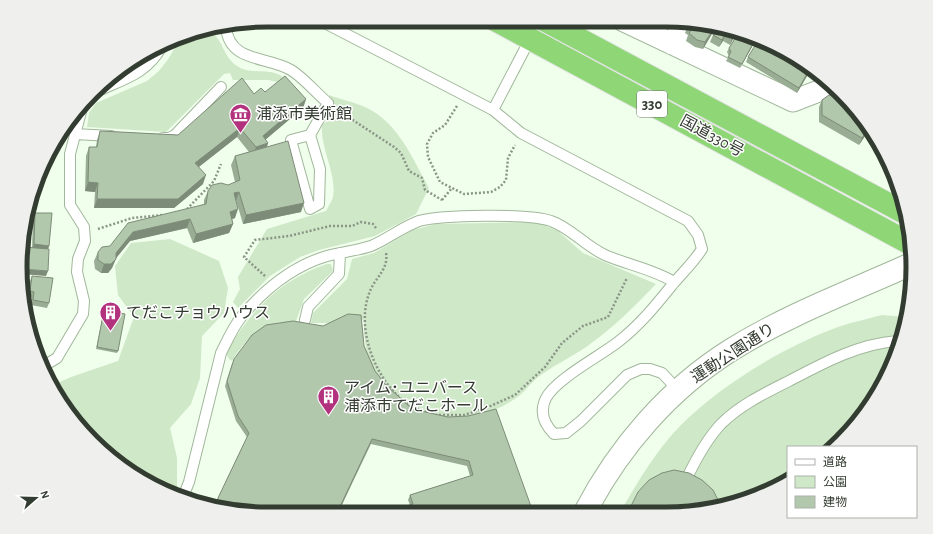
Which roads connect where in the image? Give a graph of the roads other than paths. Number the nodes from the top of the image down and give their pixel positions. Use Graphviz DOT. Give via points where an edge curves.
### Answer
graph roads {
  1 [pos="332,27"];
  2 [pos="508,27"];
  3 [pos="557,27"];
  4 [pos="637,27"];
  5 [pos="682,28"];
  6 [pos="227,31"];
  7 [pos="530,39"];
  8 [pos="672,44"];
  9 [pos="157,54"];
  10 [pos="113,84"];
  11 [pos="221,87"];
  12 [pos="826,88"];
  13 [pos="493,110"];
  14 [pos="80,118"];
  15 [pos="76,134"];
  16 [pos="310,135"];
  17 [pos="122,136"];
  18 [pos="153,138"];
  19 [pos="881,200"];
  20 [pos="897,201"];
  21 [pos="899,210"];
  22 [pos="904,241"];
  23 [pos="340,253"];
  24 [pos="901,268"];
  25 [pos="674,282"];
  26 [pos="305,320"];
  27 [pos="894,342"];
  28 [pos="47,364"];
  29 [pos="678,390"];
  30 [pos="687,478"];
  31 [pos="185,492"];
  32 [pos="588,507"];
  1 -- 13 [label="lane"];
  2 -- 7 [label="highway, 国道330号 / 330"];
  3 -- 19 [label="highway, 国道330号 / 330"];
  4 -- 8 [label="street"];
  5 -- 8 [label="street"];
  6 -- 16 [label="lane" via="238,51 256,60 277,63 292,71 328,103"];
  7 -- 13 [label="lane"];
  7 -- 22 [label="highway, 国道330号 / 330"];
  8 -- 12 [label="street" via="793,101"];
  9 -- 10 [label="lane" via="145,68"];
  11 -- 18 [label="lane" via="175,135 169,138"];
  13 -- 25 [label="lane" via="521,133 688,221 698,235 702,249 692,265"];
  14 -- 15 [label="lane"];
  15 -- 17 [label="lane"];
  15 -- 28 [label="lane" via="70,154 70,205 84,227 85,241 78,259 84,302 83,314 57,358"];
  16 -- 16 [label="lane" via="320,169 319,204 310,209 291,140"];
  19 -- 20 [label="street"];
  19 -- 21 [label="highway, 国道330号 / 330"];
  23 -- 25 [label="lane" via="371,246 420,221 443,217 531,216 566,228 587,246 605,255 662,275"];
  23 -- 26 [label="lane" via="339,274 308,307"];
  23 -- 31 [label="lane" via="287,274 241,317 220,353"];
  24 -- 29 [label="street, 運動公園通り" via="754,336 708,365"];
  25 -- 29 [label="lane" via="644,320 618,342 561,382 546,397 542,410 545,425 554,434 566,433 627,375 641,369 662,373"];
  27 -- 30 [label="lane" via="866,346 842,355 735,411 707,441"];
  29 -- 32 [label="street, 運動公園通り" via="637,433 613,464"];
}
